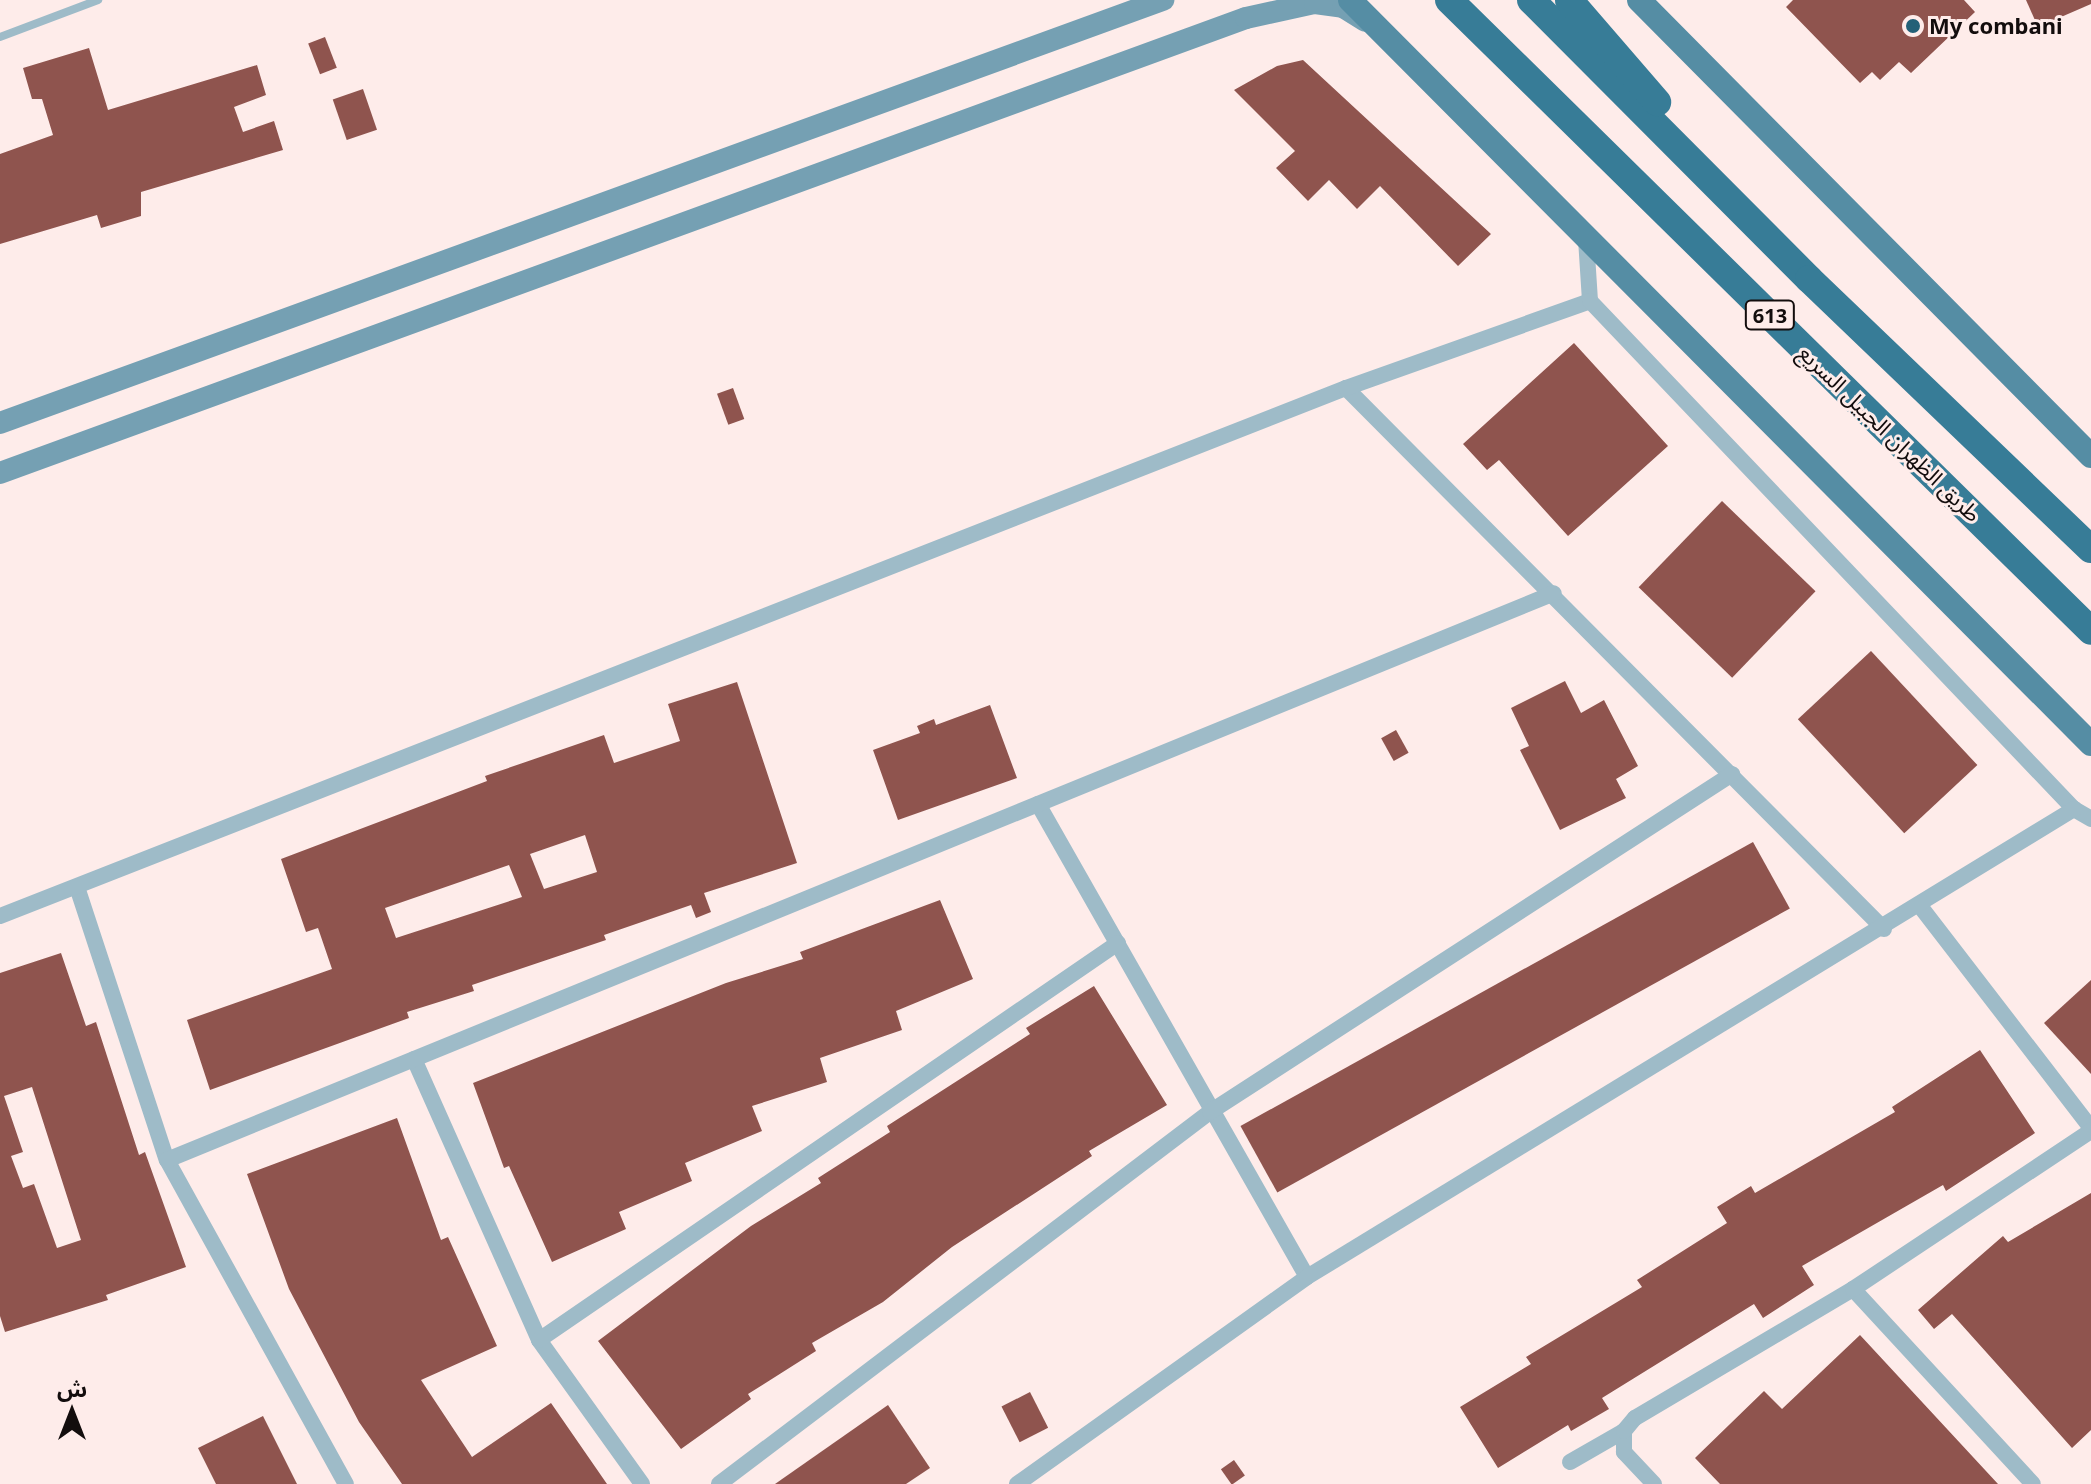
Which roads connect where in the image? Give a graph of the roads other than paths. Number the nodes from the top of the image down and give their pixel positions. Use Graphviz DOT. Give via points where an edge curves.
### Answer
graph roads {
  1 [pos="64,0"];
  2 [pos="98,0"];
  3 [pos="1163,0"];
  4 [pos="1350,0"];
  5 [pos="1449,0"];
  6 [pos="1531,0"];
  7 [pos="1569,0"];
  8 [pos="1639,0"];
  9 [pos="1252,9"];
  10 [pos="68,11"];
  11 [pos="1381,30"];
  12 [pos="0,37"];
  13 [pos="1586,239"];
  14 [pos="1809,279"];
  15 [pos="1590,301"];
  16 [pos="1346,388"];
  17 [pos="0,423"];
  18 [pos="2091,456"];
  19 [pos="0,473"];
  20 [pos="2091,549"];
  21 [pos="1554,593"];
  22 [pos="2091,631"];
  23 [pos="2091,744"];
  24 [pos="1732,774"];
  25 [pos="1038,804"];
  26 [pos="2074,809"];
  27 [pos="2091,819"];
  28 [pos="77,887"];
  29 [pos="1920,906"];
  30 [pos="0,916"];
  31 [pos="1884,929"];
  32 [pos="1118,943"];
  33 [pos="414,1059"];
  34 [pos="1210,1112"];
  35 [pos="2091,1129"];
  36 [pos="167,1160"];
  37 [pos="1307,1277"];
  38 [pos="1853,1289"];
  39 [pos="539,1340"];
  40 [pos="1624,1431"];
  41 [pos="1570,1462"];
  42 [pos="346,1484"];
  43 [pos="642,1484"];
  44 [pos="719,1484"];
  45 [pos="1017,1484"];
  46 [pos="1654,1484"];
  47 [pos="2033,1484"];
  1 -- 10 [label="lane"];
  2 -- 10 [label="lane"];
  3 -- 17 [label="street"];
  4 -- 11 [label="main road"];
  5 -- 22 [label="highway, طريق الظهران الجبيل السريع / 613"];
  6 -- 14 [label="highway, 613"];
  7 -- 14 [label="highway"];
  8 -- 18 [label="main road"];
  9 -- 11 [label="street" via="1315,3 1343,7"];
  9 -- 19 [label="street"];
  10 -- 12 [label="lane"];
  11 -- 13 [label="main road"];
  13 -- 15 [label="street"];
  13 -- 23 [label="main road"];
  14 -- 20 [label="highway, 613"];
  15 -- 16 [label="street"];
  15 -- 26 [label="street"];
  16 -- 21 [label="street"];
  16 -- 28 [label="street"];
  21 -- 24 [label="street"];
  21 -- 25 [label="street"];
  24 -- 31 [label="street"];
  24 -- 34 [label="street"];
  25 -- 32 [label="street"];
  25 -- 33 [label="street"];
  26 -- 27 [label="street"];
  26 -- 29 [label="street"];
  28 -- 30 [label="street"];
  28 -- 36 [label="street"];
  29 -- 31 [label="street"];
  29 -- 35 [label="street"];
  31 -- 37 [label="street"];
  32 -- 34 [label="street"];
  32 -- 39 [label="street"];
  33 -- 36 [label="street"];
  33 -- 39 [label="street"];
  34 -- 37 [label="street"];
  34 -- 44 [label="street"];
  35 -- 38 [label="street"];
  36 -- 42 [label="street"];
  37 -- 45 [label="street"];
  38 -- 40 [label="street" via="1635,1418"];
  38 -- 47 [label="street"];
  39 -- 43 [label="street"];
  40 -- 41 [label="street"];
  40 -- 46 [label="street" via="1624,1452"];
}
